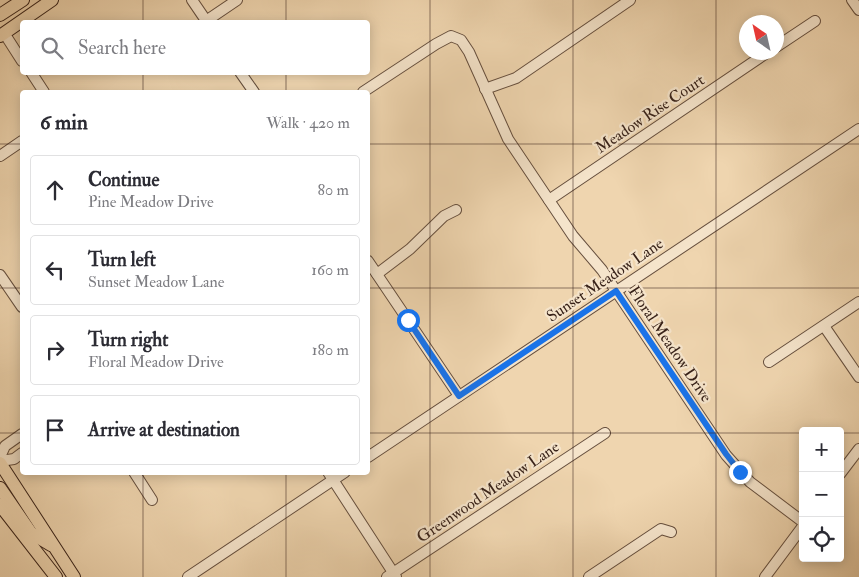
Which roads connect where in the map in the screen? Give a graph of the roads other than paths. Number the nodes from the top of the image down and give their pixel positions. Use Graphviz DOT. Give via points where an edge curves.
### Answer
graph roads {
  1 [pos="23,0"];
  2 [pos="52,0"];
  3 [pos="192,0"];
  4 [pos="237,0"];
  5 [pos="630,0"];
  6 [pos="852,0"];
  7 [pos="859,10"];
  8 [pos="0,15"];
  9 [pos="23,20"];
  10 [pos="205,20"];
  11 [pos="209,20"];
  12 [pos="815,21"];
  13 [pos="20,22"];
  14 [pos="2,34"];
  15 [pos="784,42"];
  16 [pos="20,57"];
  17 [pos="756,60"];
  18 [pos="33,75"];
  19 [pos="242,75"];
  20 [pos="485,89"];
  21 [pos="43,90"];
  22 [pos="253,90"];
  23 [pos="365,90"];
  24 [pos="859,128"];
  25 [pos="20,141"];
  26 [pos="0,156"];
  27 [pos="549,200"];
  28 [pos="456,210"];
  29 [pos="370,264"];
  30 [pos="376,274"];
  31 [pos="0,276"];
  32 [pos="616,291"];
  33 [pos="859,302"];
  34 [pos="20,305"];
  35 [pos="824,326"];
  36 [pos="769,362"];
  37 [pos="859,378"];
  38 [pos="459,396"];
  39 [pos="605,432"];
  40 [pos="20,435"];
  41 [pos="859,449"];
  42 [pos="20,454"];
  43 [pos="370,456"];
  44 [pos="0,460"];
  45 [pos="842,472"];
  46 [pos="136,475"];
  47 [pos="330,476"];
  48 [pos="0,488"];
  49 [pos="152,500"];
  50 [pos="0,504"];
  51 [pos="799,521"];
  52 [pos="799,530"];
  53 [pos="672,532"];
  54 [pos="55,548"];
  55 [pos="392,576"];
  56 [pos="56,577"];
  57 [pos="74,577"];
  58 [pos="188,577"];
  59 [pos="588,577"];
  60 [pos="765,577"];
  1 -- 8 [label="main road"];
  2 -- 9 [label="main road"];
  3 -- 10 [label="street"];
  4 -- 11 [label="street"];
  5 -- 20 [label="street" via="516,78"];
  6 -- 7 [label="street"];
  12 -- 15 [label="street"];
  13 -- 14 [label="main road"];
  14 -- 16 [label="street"];
  17 -- 27 [label="street, Meadow Rise Court"];
  18 -- 21 [label="street"];
  19 -- 22 [label="street"];
  20 -- 23 [label="street, Floral Meadow Drive" via="469,52 461,40 451,36"];
  20 -- 27 [label="street, Floral Meadow Drive" via="508,139"];
  24 -- 32 [label="street, Sunset Meadow Lane"];
  25 -- 26 [label="street"];
  27 -- 32 [label="street, Floral Meadow Drive"];
  28 -- 30 [label="street" via="444,216"];
  29 -- 30 [label="street"];
  30 -- 38 [label="street"];
  31 -- 34 [label="street"];
  32 -- 38 [label="street, Sunset Meadow Lane"];
  32 -- 51 [label="street, Floral Meadow Drive" via="740,472"];
  33 -- 35 [label="street"];
  35 -- 36 [label="street"];
  35 -- 37 [label="street"];
  38 -- 43 [label="street, Sunset Meadow Lane"];
  39 -- 55 [label="street, Greenwood Meadow Lane"];
  40 -- 44 [label="street" via="4,446"];
  41 -- 45 [label="street"];
  42 -- 44 [label="street" via="14,459"];
  44 -- 54 [label="main road"];
  46 -- 49 [label="street"];
  47 -- 55 [label="street"];
  47 -- 58 [label="street"];
  48 -- 54 [label="main road" via="31,533"];
  50 -- 56 [label="main road"];
  52 -- 60 [label="street"];
  53 -- 59 [label="street" via="661,529"];
  54 -- 57 [label="main road"];
}
